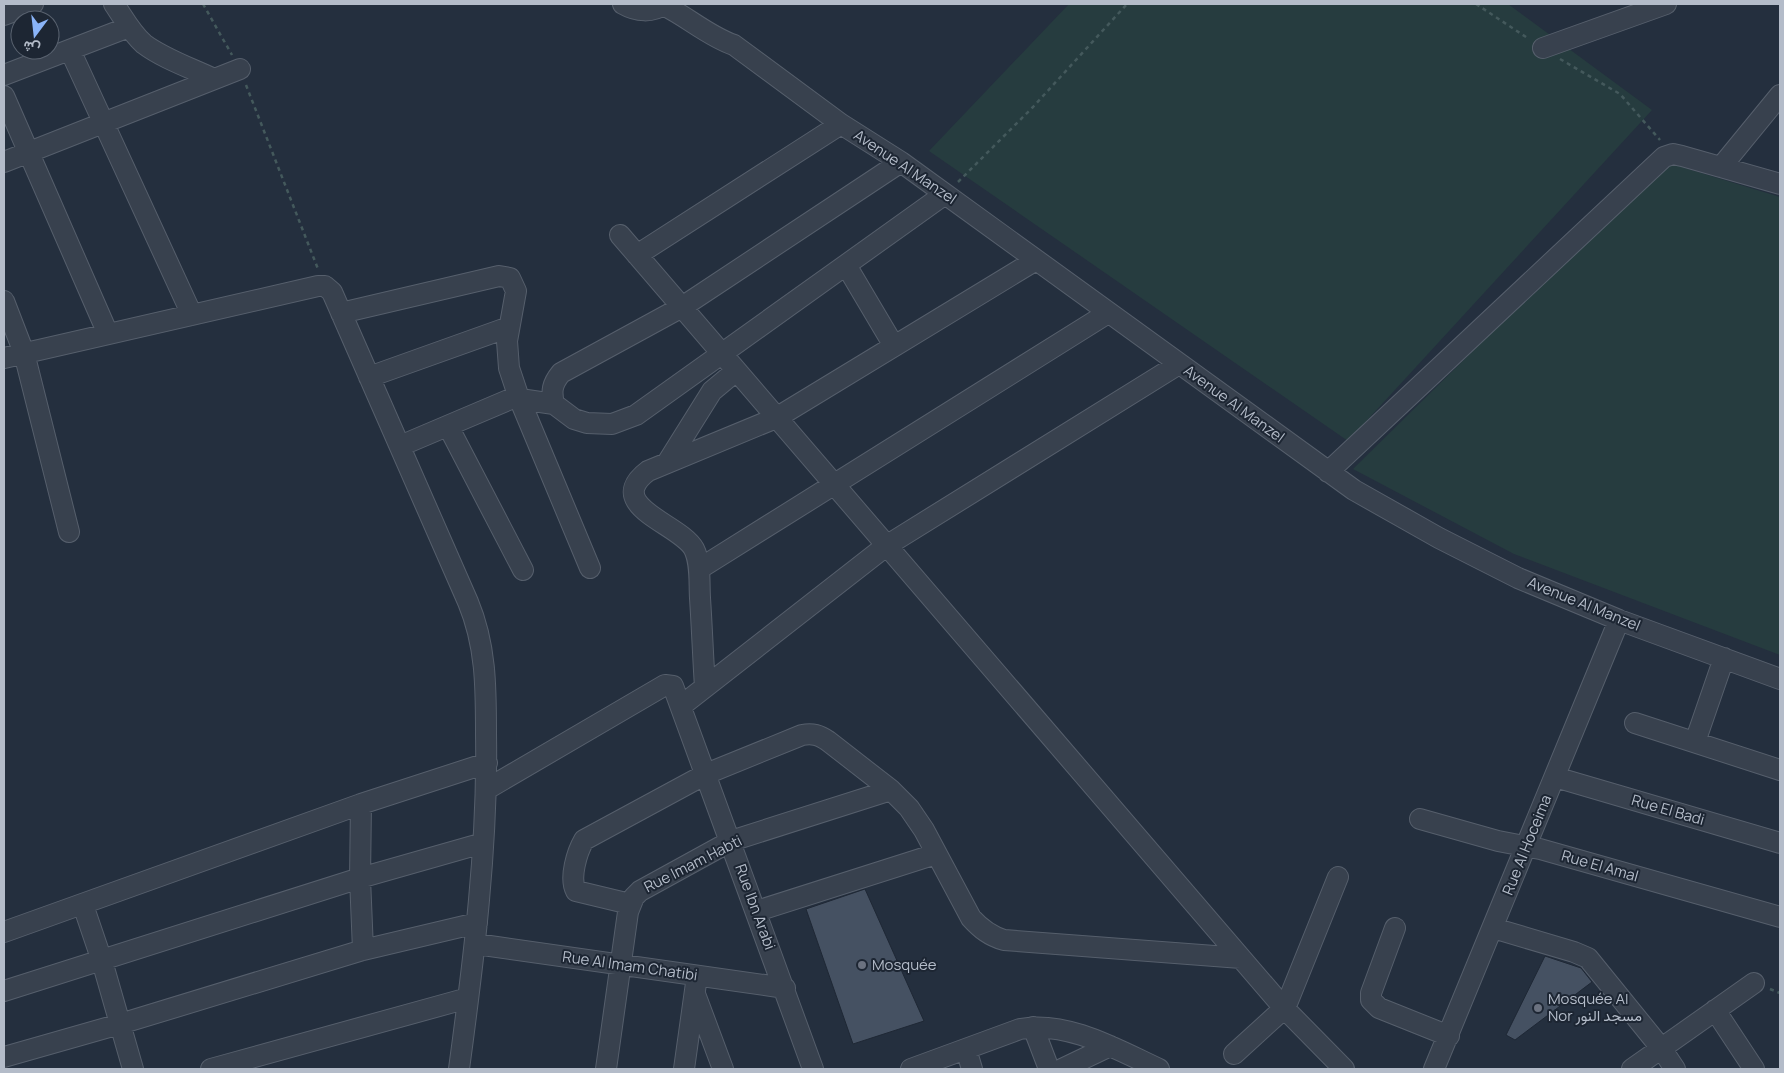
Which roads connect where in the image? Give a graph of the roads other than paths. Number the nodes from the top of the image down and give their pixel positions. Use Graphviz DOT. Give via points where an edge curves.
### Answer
graph roads {
  1 [pos="33,4"];
  2 [pos="114,4"];
  3 [pos="623,4"];
  4 [pos="692,4"];
  5 [pos="1666,4"];
  6 [pos="664,5"];
  7 [pos="4,15"];
  8 [pos="129,27"];
  9 [pos="734,45"];
  10 [pos="1543,48"];
  11 [pos="70,50"];
  12 [pos="240,68"];
  13 [pos="4,75"];
  14 [pos="214,79"];
  15 [pos="1780,95"];
  16 [pos="4,96"];
  17 [pos="104,124"];
  18 [pos="841,124"];
  19 [pos="29,153"];
  20 [pos="4,162"];
  21 [pos="901,162"];
  22 [pos="1721,167"];
  23 [pos="1780,184"];
  24 [pos="945,194"];
  25 [pos="620,235"];
  26 [pos="637,255"];
  27 [pos="1036,260"];
  28 [pos="846,265"];
  29 [pos="4,301"];
  30 [pos="682,307"];
  31 [pos="341,313"];
  32 [pos="1108,313"];
  33 [pos="192,315"];
  34 [pos="509,327"];
  35 [pos="108,334"];
  36 [pos="894,346"];
  37 [pos="24,353"];
  38 [pos="721,354"];
  39 [pos="4,358"];
  40 [pos="1179,364"];
  41 [pos="736,371"];
  42 [pos="369,377"];
  43 [pos="519,398"];
  44 [pos="554,404"];
  45 [pos="776,418"];
  46 [pos="448,426"];
  47 [pos="400,446"];
  48 [pos="667,463"];
  49 [pos="1328,472"];
  50 [pos="833,485"];
  51 [pos="69,532"];
  52 [pos="886,546"];
  53 [pos="590,568"];
  54 [pos="699,569"];
  55 [pos="523,570"];
  56 [pos="1619,620"];
  57 [pos="1724,658"];
  58 [pos="1780,679"];
  59 [pos="705,687"];
  60 [pos="678,697"];
  61 [pos="1636,722"];
  62 [pos="1695,742"];
  63 [pos="487,763"];
  64 [pos="1780,770"];
  65 [pos="706,774"];
  66 [pos="1555,776"];
  67 [pos="487,790"];
  68 [pos="891,790"];
  69 [pos="361,804"];
  70 [pos="1420,820"];
  71 [pos="731,841"];
  72 [pos="483,843"];
  73 [pos="1780,843"];
  74 [pos="1526,847"];
  75 [pos="936,854"];
  76 [pos="1338,877"];
  77 [pos="360,878"];
  78 [pos="630,904"];
  79 [pos="84,905"];
  80 [pos="757,911"];
  81 [pos="1780,917"];
  82 [pos="477,923"];
  83 [pos="1395,928"];
  84 [pos="1493,928"];
  85 [pos="4,932"];
  86 [pos="476,944"];
  87 [pos="363,950"];
  88 [pos="1241,958"];
  89 [pos="102,961"];
  90 [pos="620,964"];
  91 [pos="1754,983"];
  92 [pos="696,984"];
  93 [pos="784,988"];
  94 [pos="4,991"];
  95 [pos="468,998"];
  96 [pos="1284,1008"];
  97 [pos="1715,1010"];
  98 [pos="120,1024"];
  99 [pos="1033,1027"];
  100 [pos="1449,1036"];
  101 [pos="1110,1046"];
  102 [pos="1661,1048"];
  103 [pos="966,1049"];
  104 [pos="1234,1054"];
  105 [pos="4,1057"];
  106 [pos="1441,1067"];
  107 [pos="133,1069"];
  108 [pos="210,1069"];
  109 [pos="459,1069"];
  110 [pos="606,1069"];
  111 [pos="684,1069"];
  112 [pos="723,1069"];
  113 [pos="813,1069"];
  114 [pos="911,1069"];
  115 [pos="972,1069"];
  116 [pos="1048,1069"];
  117 [pos="1062,1069"];
  118 [pos="1159,1069"];
  119 [pos="1344,1069"];
  120 [pos="1632,1069"];
  121 [pos="1676,1069"];
  122 [pos="1754,1069"];
  1 -- 7 [label="street"];
  2 -- 8 [label="street"];
  3 -- 6 [label="street" via="641,11"];
  4 -- 9 [label="street, Avenue Al Manzel"];
  5 -- 10 [label="street"];
  6 -- 9 [label="street, Avenue Al Manzel" via="719,40"];
  8 -- 11 [label="street"];
  8 -- 14 [label="street" via="144,44"];
  9 -- 18 [label="street, Avenue Al Manzel"];
  11 -- 13 [label="street"];
  11 -- 17 [label="street"];
  12 -- 14 [label="street"];
  14 -- 17 [label="street"];
  15 -- 22 [label="street"];
  16 -- 19 [label="street"];
  17 -- 19 [label="street"];
  17 -- 33 [label="street"];
  18 -- 21 [label="street, Avenue Al Manzel"];
  18 -- 26 [label="street"];
  19 -- 20 [label="street"];
  19 -- 35 [label="street"];
  21 -- 24 [label="street, Avenue Al Manzel"];
  21 -- 30 [label="street"];
  22 -- 23 [label="street"];
  22 -- 49 [label="street" via="1673,154 1664,157"];
  24 -- 27 [label="street, Avenue Al Manzel"];
  24 -- 28 [label="street"];
  25 -- 26 [label="street"];
  26 -- 30 [label="street"];
  27 -- 32 [label="street, Avenue Al Manzel"];
  27 -- 36 [label="street"];
  28 -- 36 [label="street"];
  28 -- 38 [label="street"];
  29 -- 37 [label="street"];
  30 -- 38 [label="street"];
  30 -- 44 [label="street" via="561,373 551,393"];
  31 -- 33 [label="street" via="332,292 325,286"];
  31 -- 34 [label="street" via="505,276 510,278 516,291"];
  31 -- 42 [label="street"];
  32 -- 40 [label="street, Avenue Al Manzel"];
  32 -- 50 [label="street"];
  33 -- 35 [label="street"];
  34 -- 42 [label="street"];
  34 -- 43 [label="street" via="507,355"];
  35 -- 37 [label="street"];
  36 -- 45 [label="street"];
  37 -- 39 [label="street"];
  37 -- 51 [label="street"];
  38 -- 41 [label="street"];
  38 -- 44 [label="street" via="625,420 587,423 574,419"];
  40 -- 49 [label="street, Avenue Al Manzel"];
  40 -- 52 [label="street"];
  41 -- 45 [label="street"];
  41 -- 48 [label="street" via="707,398"];
  42 -- 47 [label="street"];
  43 -- 44 [label="street"];
  43 -- 46 [label="street"];
  43 -- 53 [label="street"];
  45 -- 48 [label="street"];
  45 -- 50 [label="street"];
  46 -- 47 [label="street"];
  46 -- 55 [label="street"];
  47 -- 63 [label="street" via="481,638 486,676"];
  48 -- 54 [label="street" via="648,470 639,478 634,488 636,500 642,509 686,539 693,548"];
  49 -- 56 [label="street, Avenue Al Manzel" via="1439,538 1518,578"];
  50 -- 52 [label="street"];
  50 -- 54 [label="street"];
  52 -- 59 [label="street"];
  52 -- 88 [label="street"];
  54 -- 59 [label="street"];
  56 -- 57 [label="street, Avenue Al Manzel"];
  56 -- 66 [label="street, Rue Al Hoceima"];
  57 -- 58 [label="street, Avenue Al Manzel"];
  57 -- 62 [label="street"];
  59 -- 60 [label="street"];
  60 -- 65 [label="street, Rue Ibn Arabi"];
  60 -- 67 [label="street" via="673,686 664,685"];
  61 -- 62 [label="street"];
  62 -- 64 [label="street"];
  63 -- 67 [label="street"];
  63 -- 69 [label="street"];
  65 -- 68 [label="street" via="811,734 821,736"];
  65 -- 71 [label="street, Rue Ibn Arabi"];
  65 -- 78 [label="street" via="584,840 579,848 573,880 576,890"];
  66 -- 73 [label="street, Rue El Badi"];
  66 -- 74 [label="street, Rue Al Hoceima"];
  67 -- 72 [label="street"];
  68 -- 71 [label="street, Rue Imam Habti"];
  68 -- 75 [label="street" via="914,816"];
  69 -- 77 [label="street"];
  69 -- 79 [label="street"];
  70 -- 74 [label="street, Rue El Amal"];
  71 -- 78 [label="street, Rue Imam Habti" via="640,891"];
  71 -- 80 [label="street, Rue Ibn Arabi"];
  72 -- 77 [label="street"];
  72 -- 82 [label="street"];
  74 -- 81 [label="street, Rue El Amal"];
  74 -- 84 [label="street, Rue Al Hoceima"];
  75 -- 80 [label="street"];
  75 -- 88 [label="street" via="971,918 986,932 1004,940"];
  76 -- 96 [label="street"];
  77 -- 87 [label="street"];
  77 -- 89 [label="street"];
  78 -- 90 [label="street, Rue Imam Habti"];
  79 -- 85 [label="street"];
  79 -- 89 [label="street"];
  80 -- 93 [label="street, Rue Ibn Arabi"];
  82 -- 86 [label="street"];
  82 -- 87 [label="street"];
  83 -- 100 [label="street" via="1371,1000 1379,1008"];
  84 -- 100 [label="street, Rue Al Hoceima"];
  84 -- 102 [label="street" via="1588,958"];
  86 -- 90 [label="street, Rue Al Imam Chatibi"];
  86 -- 95 [label="street"];
  87 -- 98 [label="street"];
  88 -- 96 [label="street"];
  89 -- 94 [label="street"];
  89 -- 98 [label="street"];
  90 -- 92 [label="street, Rue Al Imam Chatibi"];
  90 -- 110 [label="street, Rue Imam Habti"];
  91 -- 97 [label="street"];
  92 -- 93 [label="street, Rue Al Imam Chatibi"];
  92 -- 111 [label="street"];
  92 -- 112 [label="street"];
  93 -- 113 [label="street, Rue Ibn Arabi"];
  95 -- 108 [label="street"];
  95 -- 109 [label="street"];
  96 -- 104 [label="street"];
  96 -- 119 [label="street"];
  97 -- 102 [label="street"];
  97 -- 122 [label="street"];
  98 -- 105 [label="street"];
  98 -- 107 [label="street"];
  99 -- 101 [label="street" via="1060,1030"];
  99 -- 103 [label="street"];
  99 -- 116 [label="street"];
  100 -- 106 [label="street, Rue Al Hoceima"];
  101 -- 117 [label="street"];
  101 -- 118 [label="street"];
  102 -- 120 [label="street"];
  102 -- 121 [label="street"];
  103 -- 114 [label="street"];
  103 -- 115 [label="street"];
}
